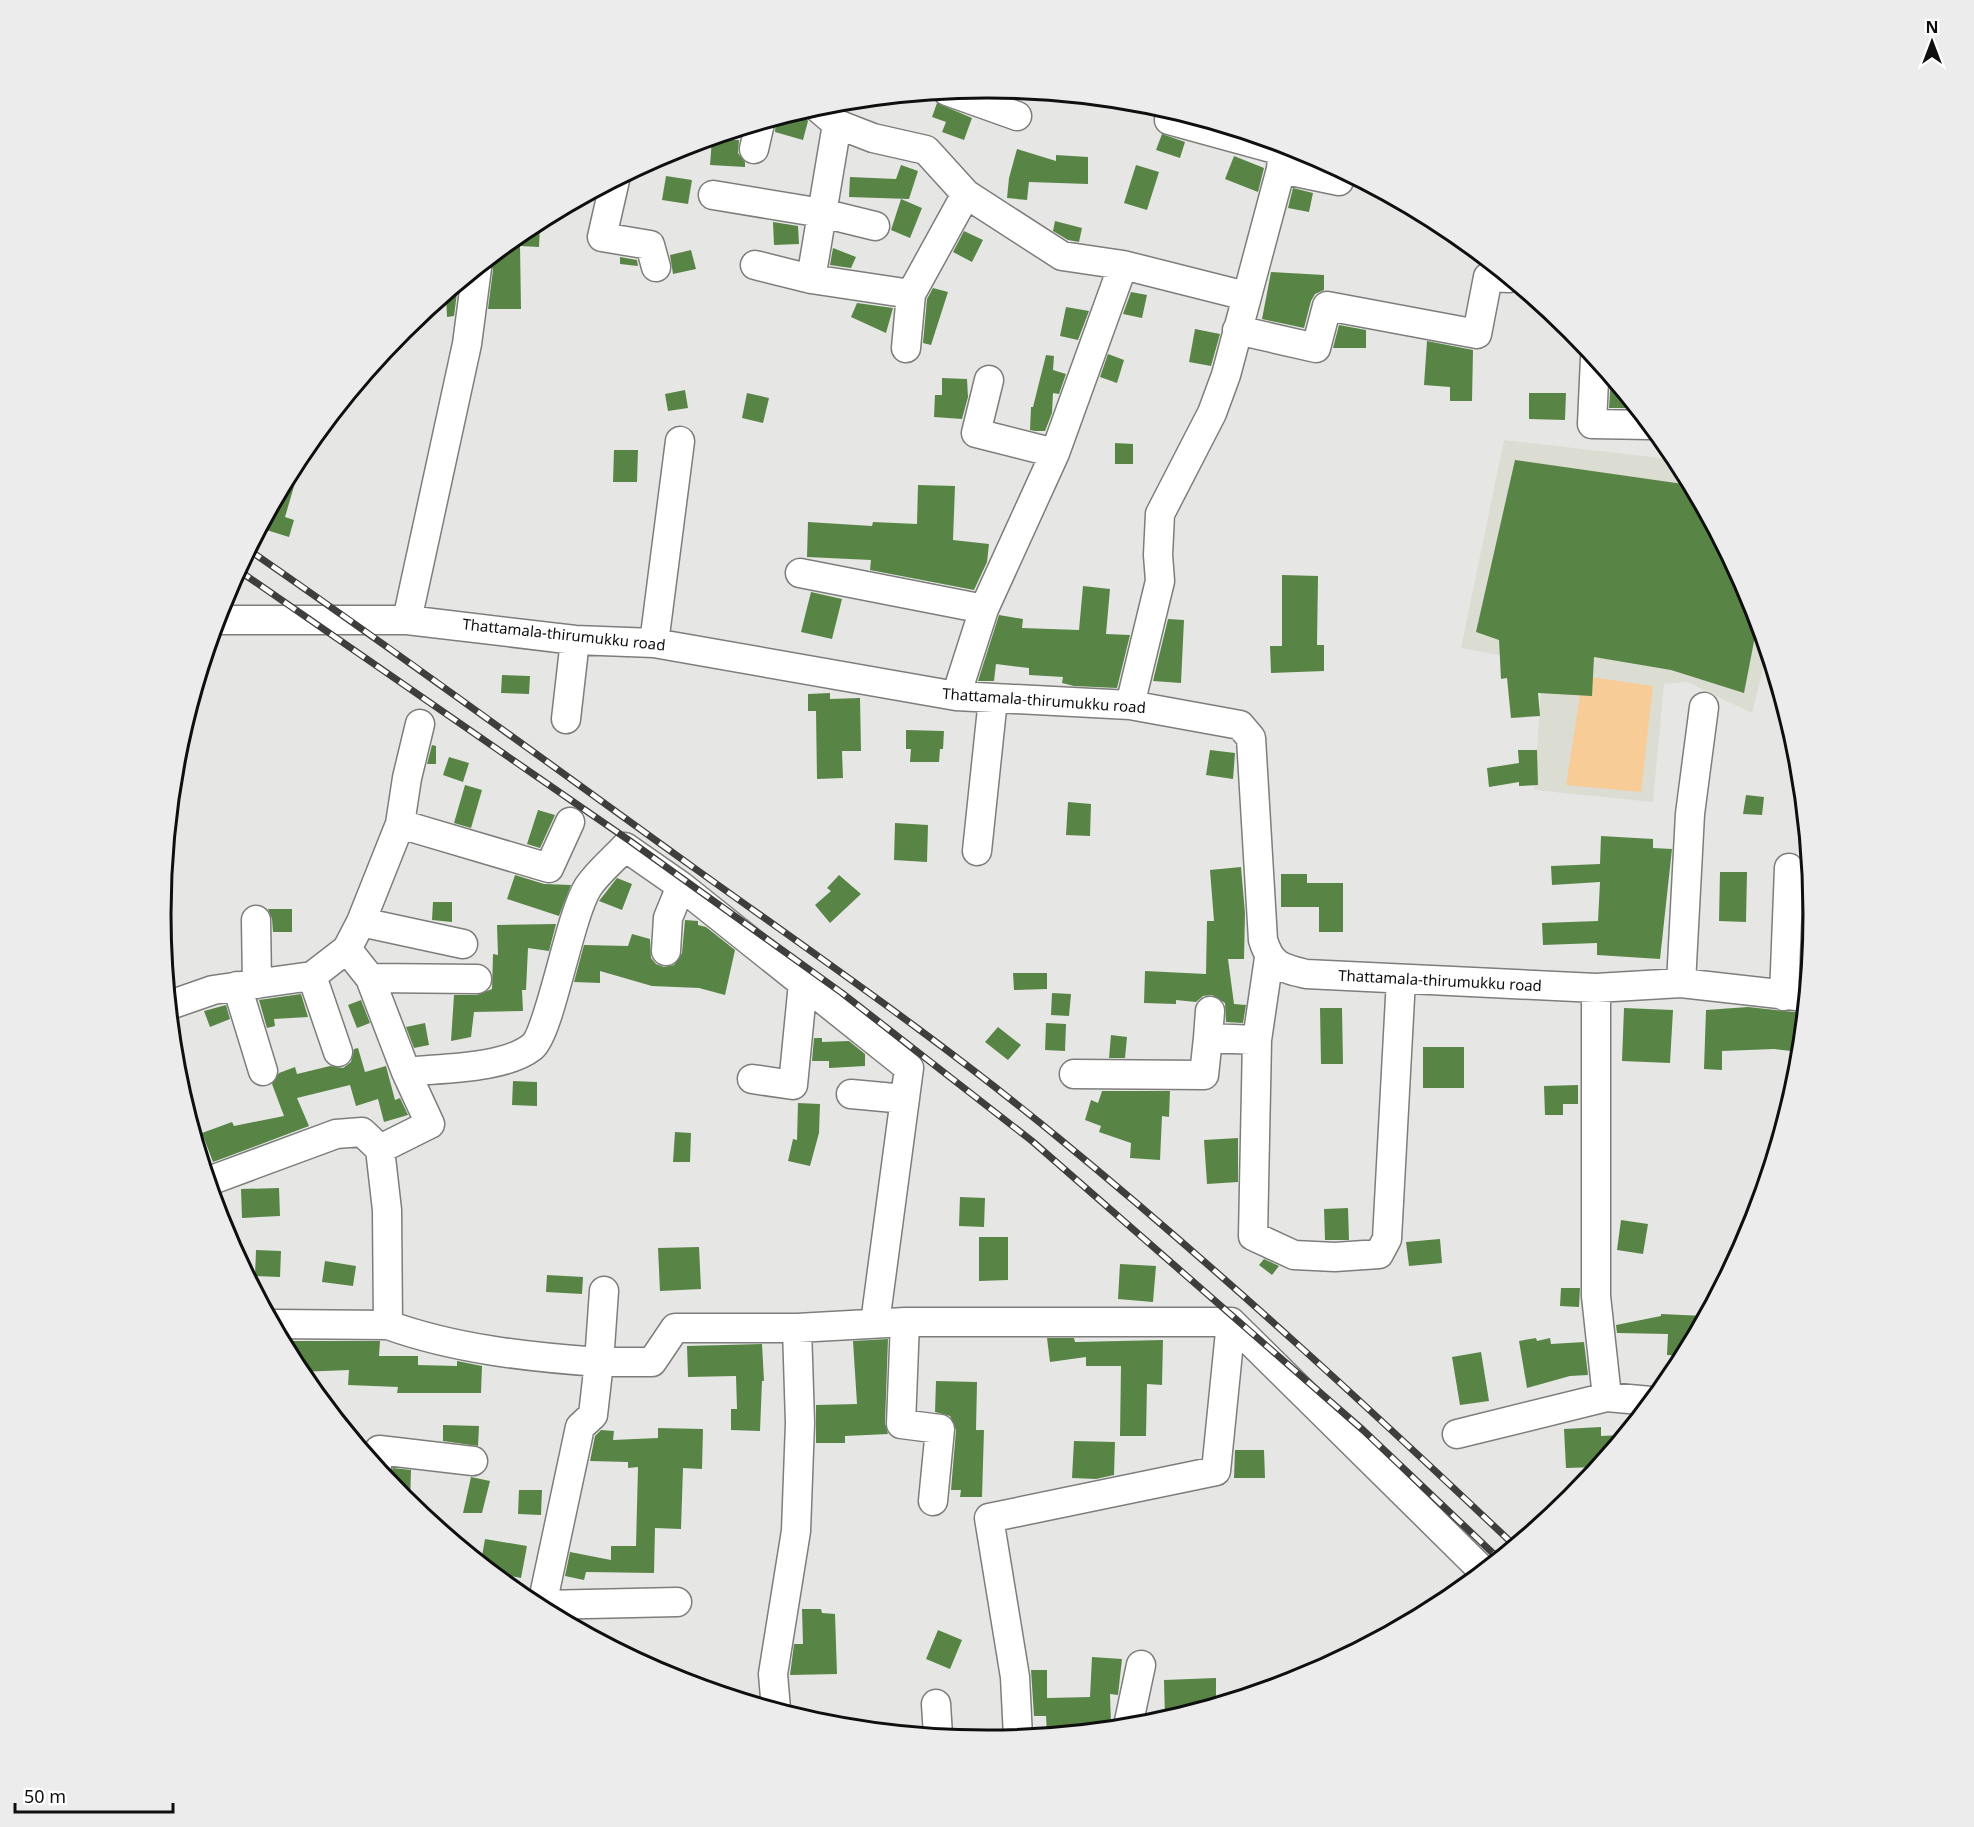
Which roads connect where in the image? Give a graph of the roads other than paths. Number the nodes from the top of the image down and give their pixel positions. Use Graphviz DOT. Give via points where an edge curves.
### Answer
graph roads {
  1 [pos="968,98"];
  2 [pos="825,114"];
  3 [pos="1017,116"];
  4 [pos="1169,120"];
  5 [pos="837,124"];
  6 [pos="1282,155"];
  7 [pos="1339,181"];
  8 [pos="613,189"];
  9 [pos="966,194"];
  10 [pos="713,195"];
  11 [pos="822,213"];
  12 [pos="875,226"];
  13 [pos="755,265"];
  14 [pos="1123,265"];
  15 [pos="656,267"];
  16 [pos="1498,277"];
  17 [pos="476,278"];
  18 [pos="811,279"];
  19 [pos="911,294"];
  20 [pos="1246,296"];
  21 [pos="1238,330"];
  22 [pos="906,348"];
  23 [pos="1595,368"];
  24 [pos="989,380"];
  25 [pos="1640,425"];
  26 [pos="680,441"];
  27 [pos="1055,453"];
  28 [pos="800,573"];
  29 [pos="984,609"];
  30 [pos="226,620"];
  31 [pos="407,620"];
  32 [pos="575,640"];
  33 [pos="654,643"];
  34 [pos="956,696"];
  35 [pos="993,699"];
  36 [pos="1130,705"];
  37 [pos="1704,707"];
  38 [pos="566,719"];
  39 [pos="420,724"];
  40 [pos="570,822"];
  41 [pos="400,824"];
  42 [pos="977,851"];
  43 [pos="1789,868"];
  44 [pos="681,886"];
  45 [pos="256,920"];
  46 [pos="361,922"];
  47 [pos="464,944"];
  48 [pos="347,949"];
  49 [pos="666,951"];
  50 [pos="1269,958"];
  51 [pos="312,976"];
  52 [pos="370,978"];
  53 [pos="477,979"];
  54 [pos="1401,979"];
  55 [pos="1681,983"];
  56 [pos="803,984"];
  57 [pos="247,985"];
  58 [pos="1596,988"];
  59 [pos="1795,997"];
  60 [pos="176,1003"];
  61 [pos="1257,1040"];
  62 [pos="338,1052"];
  63 [pos="263,1071"];
  64 [pos="406,1072"];
  65 [pos="1074,1074"];
  66 [pos="752,1079"];
  67 [pos="851,1094"];
  68 [pos="905,1100"];
  69 [pos="380,1149"];
  70 [pos="215,1179"];
  71 [pos="604,1291"];
  72 [pos="904,1322"];
  73 [pos="1231,1322"];
  74 [pos="875,1323"];
  75 [pos="282,1324"];
  76 [pos="388,1325"];
  77 [pos="797,1328"];
  78 [pos="599,1362"];
  79 [pos="1607,1397"];
  80 [pos="1641,1400"];
  81 [pos="1457,1434"];
  82 [pos="378,1457"];
  83 [pos="473,1461"];
  84 [pos="933,1501"];
  85 [pos="1478,1566"];
  86 [pos="540,1596"];
  87 [pos="677,1602"];
  88 [pos="553,1604"];
  89 [pos="1141,1665"];
  90 [pos="775,1702"];
  91 [pos="936,1704"];
  92 [pos="1130,1717"];
  93 [pos="938,1728"];
  94 [pos="1018,1729"];
  1 -- 3 [label="street"];
  2 -- 5 [label="street"];
  4 -- 6 [label="street"];
  5 -- 9 [label="street" via="873,138 926,150"];
  5 -- 11 [label="street"];
  6 -- 7 [label="street"];
  6 -- 20 [label="street"];
  8 -- 15 [label="street" via="602,237 650,245"];
  9 -- 14 [label="street" via="1062,256"];
  9 -- 19 [label="street"];
  10 -- 11 [label="street"];
  11 -- 12 [label="street"];
  11 -- 18 [label="street"];
  13 -- 18 [label="street"];
  14 -- 20 [label="street"];
  14 -- 27 [label="street"];
  16 -- 21 [label="street" via="1488,277 1477,334 1328,306 1316,348"];
  17 -- 31 [label="street" via="467,344"];
  18 -- 19 [label="street"];
  19 -- 22 [label="street"];
  20 -- 21 [label="street"];
  21 -- 36 [label="street" via="1212,412 1160,514 1158,598"];
  23 -- 25 [label="street" via="1592,424"];
  24 -- 27 [label="street" via="976,434"];
  26 -- 33 [label="street"];
  27 -- 29 [label="street"];
  28 -- 29 [label="street"];
  29 -- 34 [label="street"];
  30 -- 31 [label="street, Thattamala-thirumukku road"];
  31 -- 32 [label="street, Thattamala-thirumukku road"];
  32 -- 33 [label="street, Thattamala-thirumukku road"];
  32 -- 38 [label="street"];
  33 -- 34 [label="street, Thattamala-thirumukku road"];
  34 -- 35 [label="street, Thattamala-thirumukku road"];
  35 -- 36 [label="street, Thattamala-thirumukku road"];
  35 -- 42 [label="street"];
  36 -- 50 [label="street, Thattamala-thirumukku road" via="1240,725 1251,738 1261,921"];
  37 -- 55 [label="street" via="1690,814"];
  39 -- 41 [label="street" via="406,778"];
  40 -- 41 [label="street" via="549,868"];
  41 -- 46 [label="street"];
  43 -- 59 [label="street"];
  44 -- 49 [label="street" via="668,918"];
  44 -- 56 [label="street"];
  44 -- 64 [label="street" via="626,847 587,888 534,1046 514,1057 486,1063"];
  45 -- 57 [label="street"];
  46 -- 47 [label="street"];
  46 -- 48 [label="street"];
  48 -- 51 [label="street"];
  48 -- 52 [label="street"];
  50 -- 54 [label="street, Thattamala-thirumukku road" via="1285,969 1306,974"];
  50 -- 61 [label="street"];
  51 -- 57 [label="street"];
  51 -- 62 [label="street"];
  52 -- 53 [label="street"];
  52 -- 64 [label="street"];
  54 -- 58 [label="street, Thattamala-thirumukku road"];
  54 -- 61 [label="street" via="1387,1239 1379,1254 1294,1255 1253,1236"];
  55 -- 58 [label="street, Thattamala-thirumukku road"];
  55 -- 59 [label="street, Thattamala-thirumukku road"];
  56 -- 66 [label="street" via="793,1085"];
  56 -- 68 [label="street" via="909,1068"];
  57 -- 60 [label="street" via="213,990"];
  57 -- 63 [label="street"];
  58 -- 79 [label="street" via="1596,1296"];
  61 -- 65 [label="street" via="1209,1025 1204,1075"];
  64 -- 69 [label="street" via="430,1124"];
  67 -- 68 [label="street"];
  68 -- 74 [label="street"];
  69 -- 70 [label="street" via="362,1132 336,1134"];
  69 -- 76 [label="street" via="387,1210"];
  71 -- 78 [label="street"];
  72 -- 73 [label="street"];
  72 -- 74 [label="street"];
  72 -- 84 [label="street" via="901,1424 940,1429"];
  73 -- 85 [label="street"];
  73 -- 94 [label="street" via="1216,1471 989,1518 1015,1677"];
  74 -- 77 [label="street"];
  75 -- 76 [label="street"];
  76 -- 78 [label="street" via="425,1338 540,1358"];
  77 -- 78 [label="street" via="675,1328 652,1362"];
  77 -- 90 [label="street" via="800,1423 796,1531 773,1674"];
  78 -- 86 [label="street" via="593,1415 580,1426"];
  79 -- 80 [label="street"];
  79 -- 81 [label="street"];
  82 -- 83 [label="street" via="379,1450"];
  87 -- 88 [label="street"];
  89 -- 92 [label="street"];
  91 -- 93 [label="street"];
}
